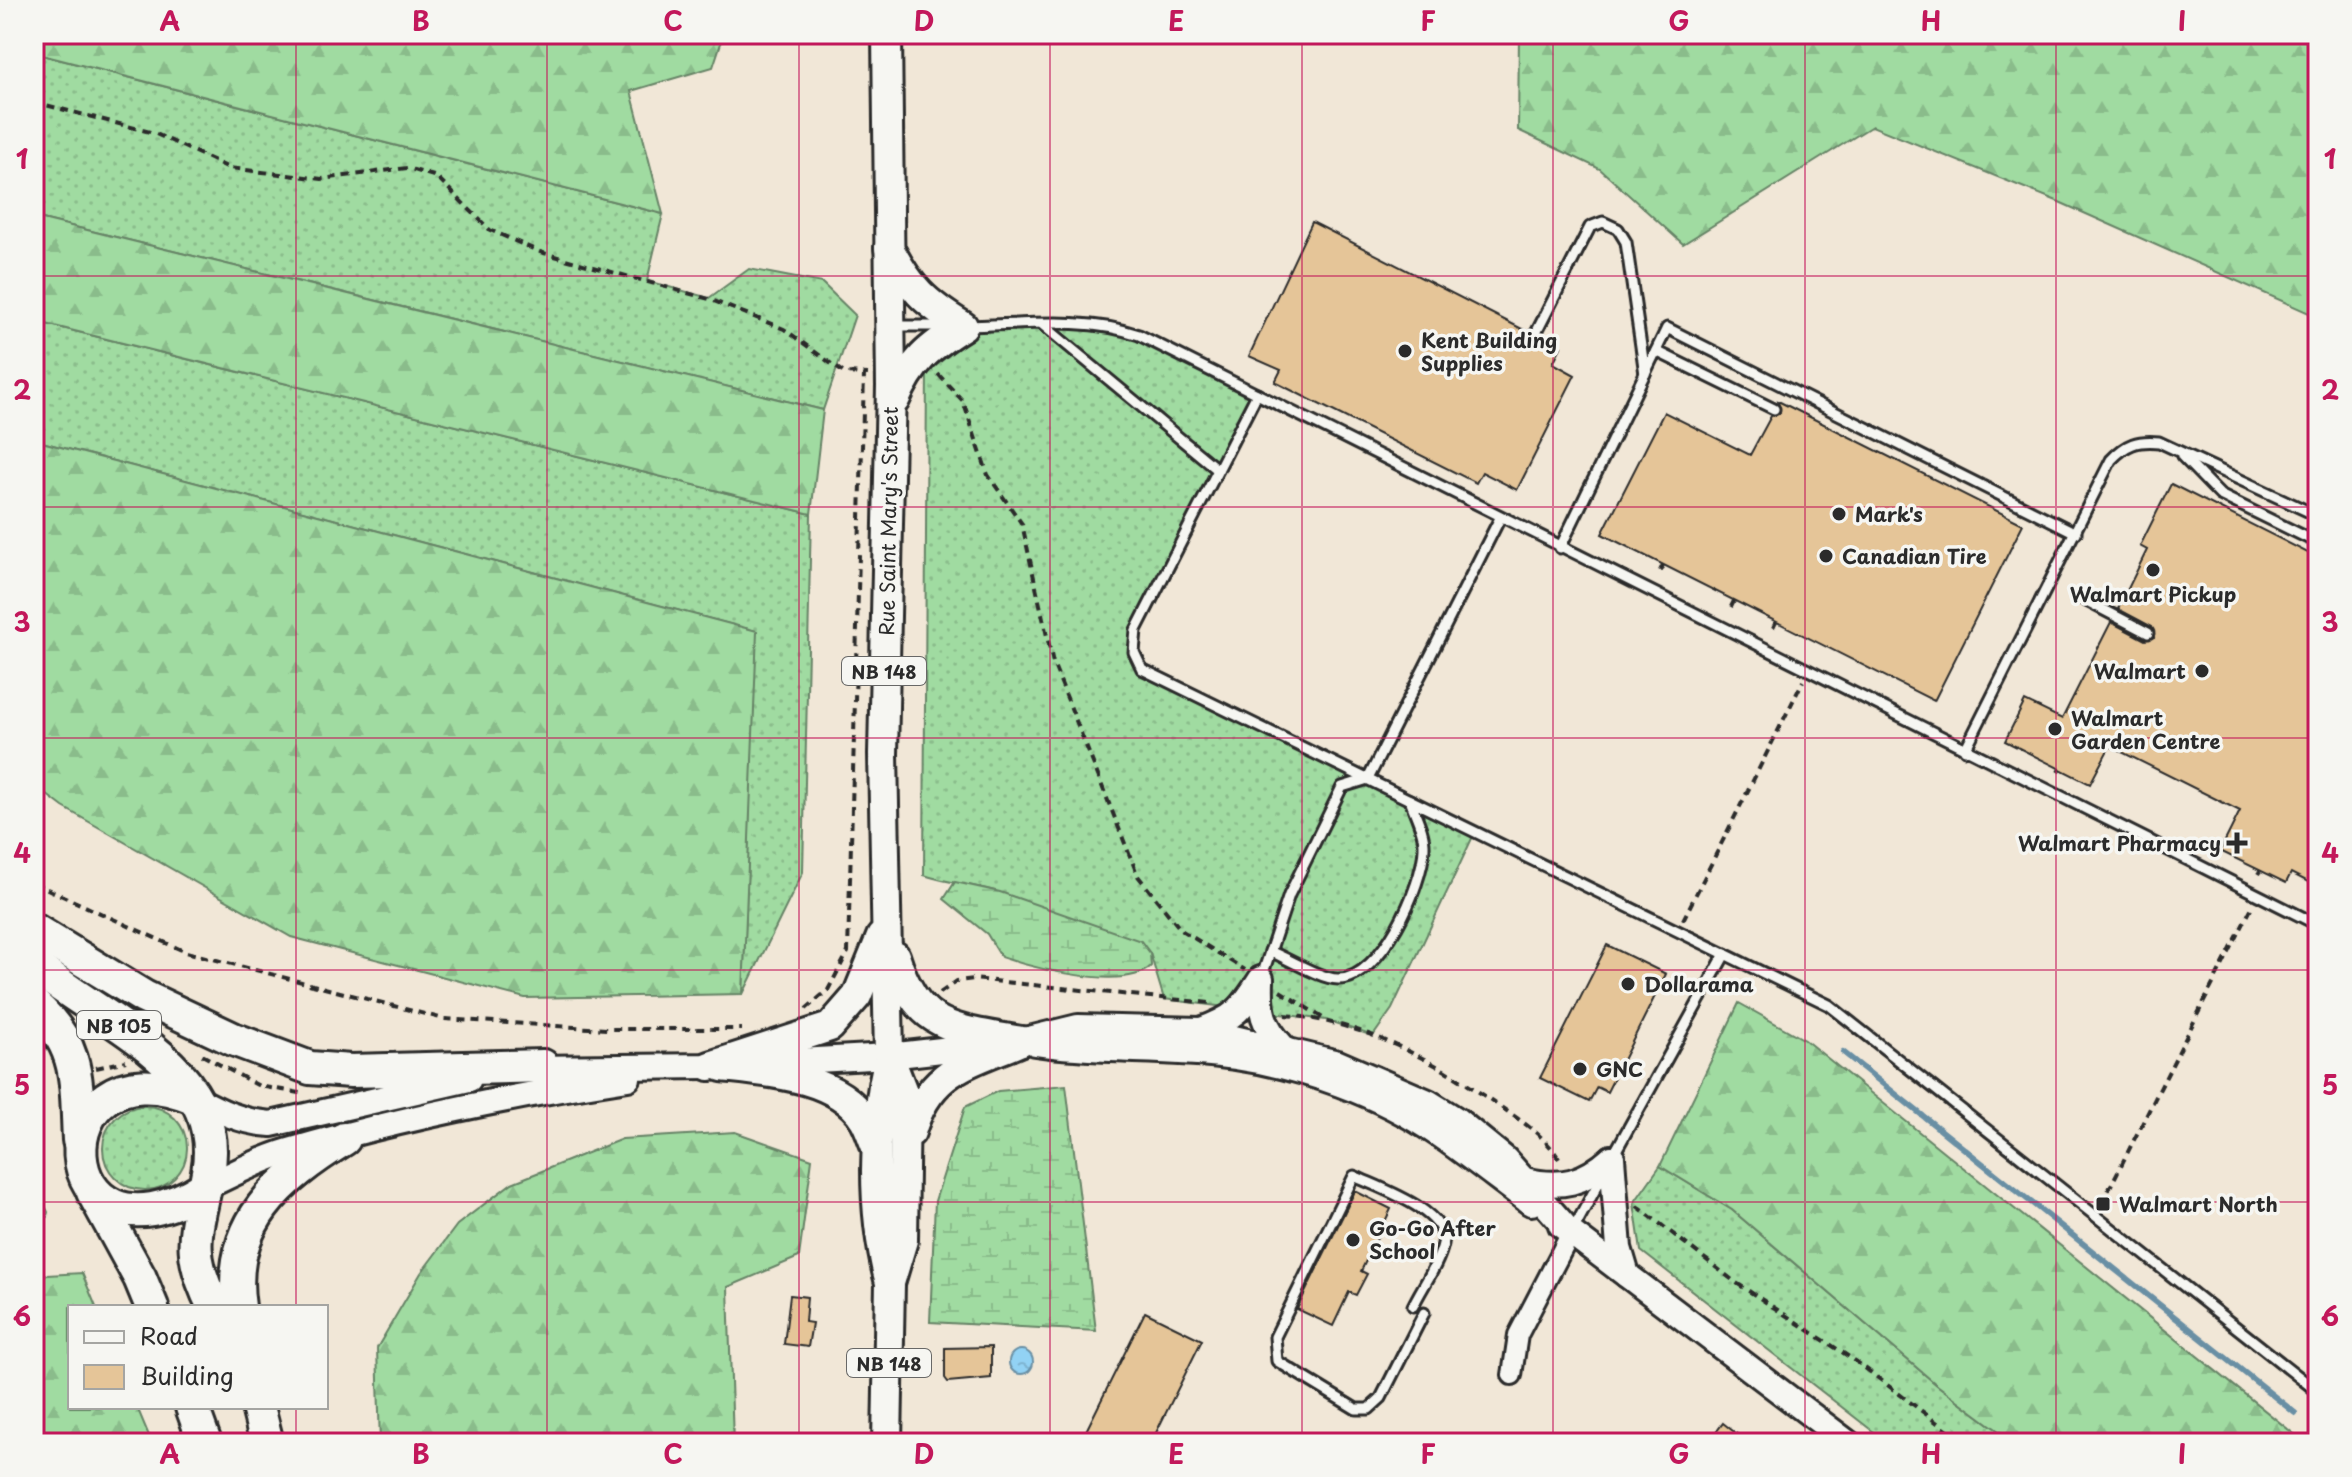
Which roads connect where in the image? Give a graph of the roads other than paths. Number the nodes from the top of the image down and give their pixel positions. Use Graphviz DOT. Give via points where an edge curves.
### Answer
graph roads {
  1 [pos="887,34"];
  2 [pos="888,247"];
  3 [pos="1043,325"];
  4 [pos="888,326"];
  5 [pos="963,326"];
  6 [pos="1535,335"];
  7 [pos="1656,351"];
  8 [pos="889,369"];
  9 [pos="1645,374"];
  10 [pos="1257,394"];
  11 [pos="1774,409"];
  12 [pos="2177,451"];
  13 [pos="1218,470"];
  14 [pos="2318,516"];
  15 [pos="1500,518"];
  16 [pos="2076,533"];
  17 [pos="2318,543"];
  18 [pos="1560,548"];
  19 [pos="2083,599"];
  20 [pos="2148,633"];
  21 [pos="1965,750"];
  22 [pos="1368,779"];
  23 [pos="1410,800"];
  24 [pos="885,925"];
  25 [pos="2318,925"];
  26 [pos="34,930"];
  27 [pos="1270,951"];
  28 [pos="1725,954"];
  29 [pos="34,965"];
  30 [pos="1261,979"];
  31 [pos="34,1005"];
  32 [pos="1201,1030"];
  33 [pos="1021,1041"];
  34 [pos="1283,1047"];
  35 [pos="889,1056"];
  36 [pos="543,1066"];
  37 [pos="710,1066"];
  38 [pos="193,1097"];
  39 [pos="344,1139"];
  40 [pos="79,1142"];
  41 [pos="891,1153"];
  42 [pos="1612,1158"];
  43 [pos="1524,1180"];
  44 [pos="87,1183"];
  45 [pos="205,1187"];
  46 [pos="1571,1233"];
  47 [pos="1627,1275"];
  48 [pos="151,1305"];
  49 [pos="213,1305"];
  50 [pos="239,1305"];
  51 [pos="1413,1306"];
  52 [pos="1424,1313"];
  53 [pos="1512,1375"];
  54 [pos="2318,1392"];
  55 [pos="193,1409"];
  56 [pos="258,1409"];
  57 [pos="205,1443"];
  58 [pos="267,1443"];
  59 [pos="887,1443"];
  60 [pos="1848,1443"];
  1 -- 2 [label="main road, Rue Saint Mary's Street / NB 148"];
  2 -- 4 [label="main road, Rue Saint Mary's Street / NB 148"];
  2 -- 5 [label="main road" via="907,282 929,305"];
  3 -- 5 [label="lane"];
  3 -- 10 [label="lane" via="1112,326"];
  3 -- 13 [label="lane"];
  4 -- 5 [label="lane"];
  4 -- 8 [label="main road, Rue Saint Mary's Street / NB 148"];
  5 -- 8 [label="main road"];
  6 -- 9 [label="lane" via="1590,227 1603,222 1618,229 1626,242"];
  7 -- 9 [label="lane"];
  7 -- 11 [label="lane"];
  7 -- 16 [label="lane" via="1667,328"];
  8 -- 24 [label="main road, Rue Saint Mary's Street / NB 148"];
  9 -- 18 [label="lane"];
  10 -- 13 [label="lane"];
  10 -- 15 [label="lane"];
  12 -- 14 [label="lane"];
  12 -- 16 [label="lane" via="2140,440 2122,448"];
  12 -- 17 [label="lane" via="2220,495"];
  13 -- 22 [label="lane" via="1136,630 1134,652 1142,669"];
  15 -- 18 [label="lane"];
  15 -- 22 [label="lane"];
  16 -- 21 [label="lane"];
  18 -- 21 [label="lane"];
  19 -- 20 [label="lane"];
  21 -- 25 [label="lane"];
  22 -- 23 [label="lane"];
  22 -- 27 [label="lane" via="1342,787 1289,895"];
  23 -- 27 [label="lane" via="1425,843 1422,876 1387,944 1359,976 1336,980"];
  23 -- 28 [label="lane"];
  24 -- 33 [label="main road" via="905,988 926,1015 961,1030"];
  24 -- 35 [label="main road, Rue Saint Mary's Street / NB 148"];
  24 -- 37 [label="main road" via="857,996 830,1027"];
  26 -- 36 [label="highway" via="144,997 310,1068"];
  27 -- 30 [label="lane"];
  28 -- 42 [label="lane"];
  28 -- 54 [label="lane" via="1829,1005"];
  29 -- 38 [label="highway, NB 105" via="166,1060"];
  30 -- 32 [label="main road" via="1243,1008 1227,1021"];
  30 -- 34 [label="main road" via="1260,1012 1267,1030"];
  31 -- 40 [label="highway, NB 105" via="70,1048"];
  32 -- 33 [label="main road" via="1078,1027"];
  32 -- 34 [label="main road"];
  33 -- 35 [label="main road"];
  33 -- 41 [label="main road" via="946,1073 928,1091"];
  33 -- 46 [label="main road" via="1083,1050 1172,1050 1237,1057 1339,1084 1436,1132"];
  34 -- 43 [label="main road" via="1338,1063 1428,1102 1481,1139"];
  35 -- 37 [label="main road"];
  35 -- 41 [label="main road, Rue Saint Mary's Street / NB 148" via="879,1096"];
  36 -- 37 [label="main road"];
  36 -- 38 [label="main road" via="271,1124 224,1114"];
  37 -- 39 [label="main road" via="463,1105"];
  37 -- 41 [label="main road" via="786,1074 830,1089 863,1117"];
  38 -- 40 [label="highway" via="156,1085 113,1093 85,1122"];
  38 -- 45 [label="highway" via="209,1131"];
  39 -- 45 [label="main road" via="287,1152"];
  39 -- 50 [label="highway" via="275,1188 252,1220 239,1262"];
  40 -- 44 [label="highway"];
  41 -- 59 [label="main road, Rue Saint Mary's Street / NB 148" via="878,1239 890,1283"];
  42 -- 43 [label="main road" via="1592,1176 1571,1184"];
  42 -- 46 [label="lane"];
  42 -- 47 [label="main road" via="1619,1248"];
  43 -- 46 [label="main road"];
  44 -- 45 [label="highway" via="116,1207 139,1212 171,1207"];
  44 -- 48 [label="highway"];
  45 -- 49 [label="highway" via="194,1245"];
  46 -- 47 [label="main road"];
  46 -- 53 [label="street" via="1518,1335"];
  47 -- 60 [label="main road"];
  51 -- 52 [label="lane" via="1443,1247 1441,1226 1431,1214 1354,1176 1275,1337 1277,1361 1356,1409 1369,1409 1381,1398"];
  55 -- 57 [label="highway"];
  56 -- 58 [label="highway"];
}
